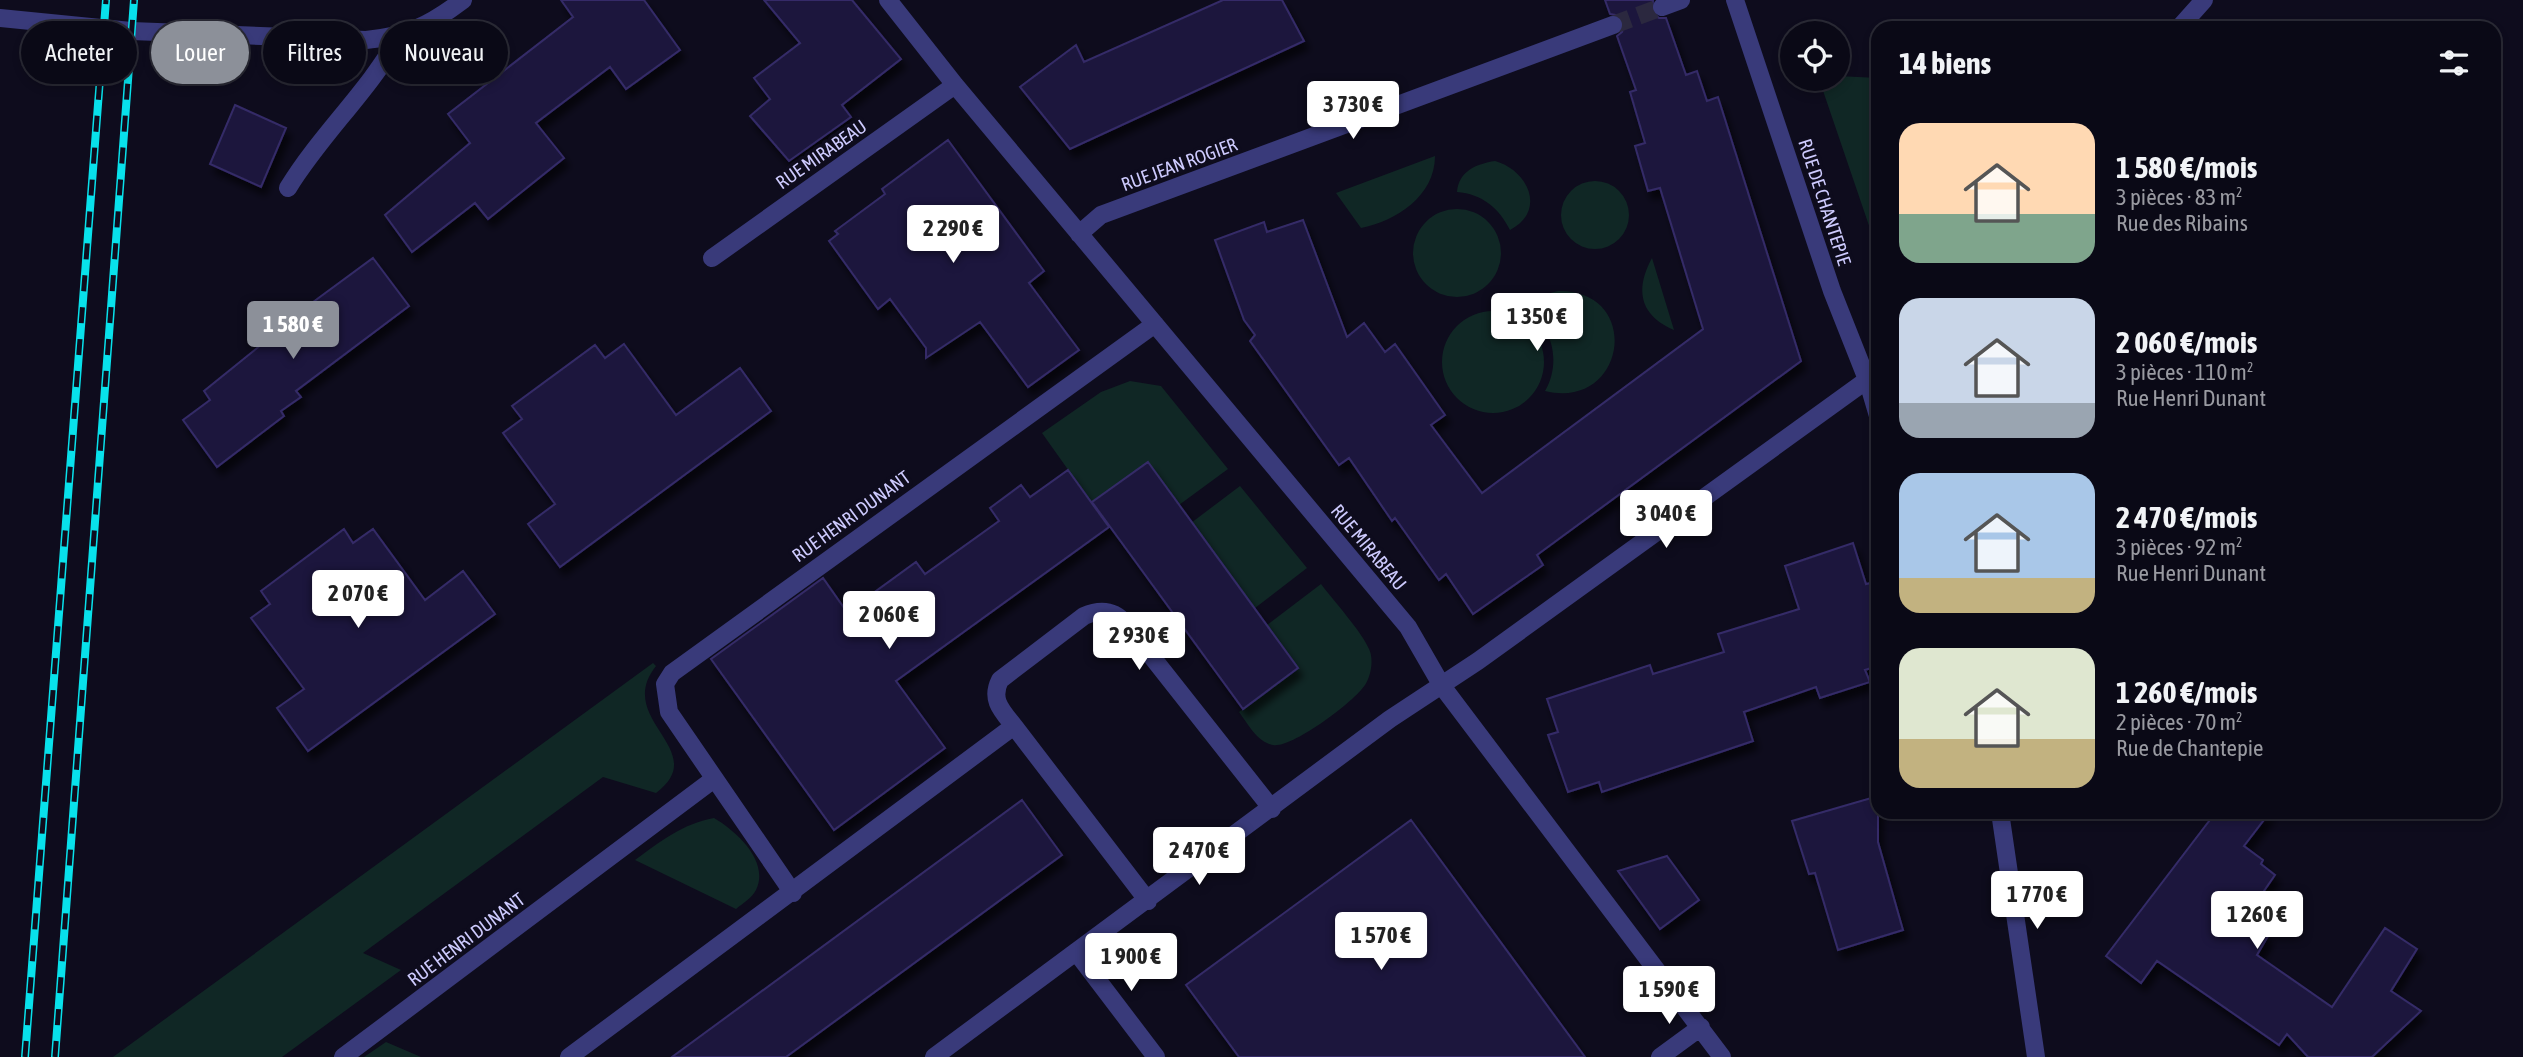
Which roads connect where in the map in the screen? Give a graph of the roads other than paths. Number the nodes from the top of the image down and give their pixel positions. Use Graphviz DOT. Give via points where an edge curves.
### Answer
graph roads {
  1 [pos="463,0"];
  2 [pos="888,0"];
  3 [pos="1681,0"];
  4 [pos="1735,0"];
  5 [pos="2204,0"];
  6 [pos="1662,6"];
  7 [pos="0,18"];
  8 [pos="432,21"];
  9 [pos="2185,21"];
  10 [pos="1613,25"];
  11 [pos="380,38"];
  12 [pos="380,67"];
  13 [pos="955,85"];
  14 [pos="288,188"];
  15 [pos="1079,233"];
  16 [pos="712,258"];
  17 [pos="1155,324"];
  18 [pos="1871,373"];
  19 [pos="1871,378"];
  20 [pos="1442,686"];
  21 [pos="1014,726"];
  22 [pos="714,779"];
  23 [pos="1272,809"];
  24 [pos="2001,819"];
  25 [pos="793,893"];
  26 [pos="1148,901"];
  27 [pos="1077,953"];
  28 [pos="1701,1027"];
  29 [pos="343,1057"];
  30 [pos="569,1057"];
  31 [pos="934,1057"];
  32 [pos="1156,1057"];
  33 [pos="1660,1057"];
  34 [pos="1722,1057"];
  35 [pos="2036,1057"];
  1 -- 8 [label="street"];
  2 -- 13 [label="street, RUE MIRABEAU"];
  3 -- 6 [label="street"];
  4 -- 18 [label="street, RUE DE CHANTEPIE" via="1832,291"];
  5 -- 9 [label="street"];
  7 -- 11 [label="street" via="313,40"];
  10 -- 15 [label="street, RUE JEAN ROGIER" via="1101,215"];
  12 -- 14 [label="street"];
  13 -- 15 [label="street, RUE MIRABEAU"];
  13 -- 16 [label="street, RUE MIRABEAU"];
  15 -- 17 [label="street, RUE MIRABEAU"];
  17 -- 20 [label="street, RUE MIRABEAU" via="1408,627"];
  17 -- 22 [label="street, RUE HENRI DUNANT" via="672,673 665,684 668,712"];
  19 -- 20 [label="street"];
  20 -- 23 [label="street" via="1390,719"];
  20 -- 28 [label="street, RUE MIRABEAU"];
  21 -- 23 [label="street" via="997,704 995,691 1000,680 1084,616 1112,613 1126,624"];
  21 -- 25 [label="street"];
  21 -- 26 [label="street"];
  22 -- 25 [label="street, RUE HENRI DUNANT"];
  22 -- 29 [label="street, RUE HENRI DUNANT"];
  23 -- 26 [label="street"];
  24 -- 35 [label="street"];
  25 -- 30 [label="street"];
  26 -- 27 [label="street"];
  27 -- 31 [label="street"];
  27 -- 32 [label="street"];
  28 -- 33 [label="street"];
  28 -- 34 [label="street, RUE MIRABEAU"];
}
